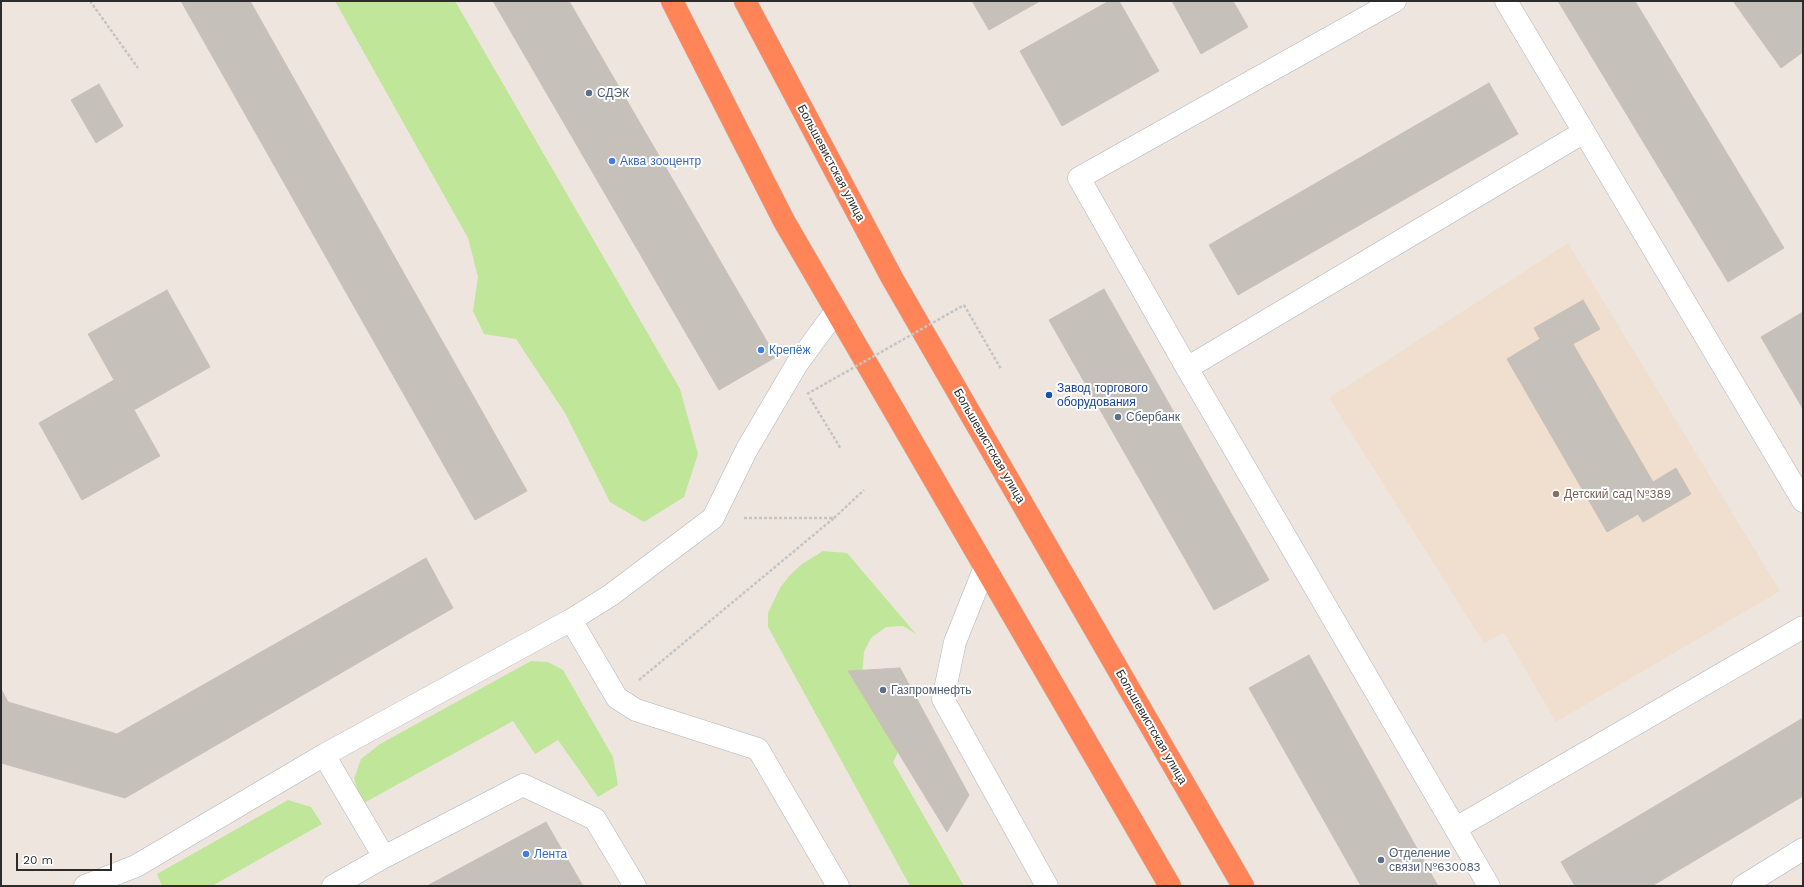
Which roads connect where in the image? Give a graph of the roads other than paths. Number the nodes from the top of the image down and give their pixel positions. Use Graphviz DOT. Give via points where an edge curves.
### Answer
graph roads {
  1 [pos="672,1"];
  2 [pos="745,1"];
  3 [pos="1395,1"];
  4 [pos="1506,1"];
  5 [pos="1584,132"];
  6 [pos="836,311"];
  7 [pos="1187,368"];
  8 [pos="1803,501"];
  9 [pos="985,567"];
  10 [pos="571,620"];
  11 [pos="1803,627"];
  12 [pos="324,755"];
  13 [pos="1456,828"];
  14 [pos="1803,849"];
  15 [pos="384,857"];
  16 [pos="85,886"];
  17 [pos="333,886"];
  18 [pos="635,886"];
  19 [pos="838,886"];
  20 [pos="1047,886"];
  21 [pos="1170,886"];
  22 [pos="1243,886"];
  23 [pos="1489,886"];
  24 [pos="1743,886"];
  1 -- 6 [label="highway" via="784,221"];
  2 -- 22 [label="highway, Большевистская улица" via="892,278"];
  3 -- 7 [label="lane" via="1079,178"];
  4 -- 5 [label="lane"];
  5 -- 7 [label="lane"];
  5 -- 8 [label="lane"];
  6 -- 9 [label="highway"];
  6 -- 10 [label="lane" via="797,364 747,449 714,518 611,595"];
  7 -- 13 [label="lane"];
  9 -- 20 [label="lane" via="955,642 943,699"];
  9 -- 21 [label="highway"];
  10 -- 12 [label="lane"];
  10 -- 19 [label="lane" via="617,698 636,710 758,749"];
  11 -- 13 [label="lane"];
  12 -- 15 [label="lane"];
  12 -- 16 [label="lane" via="136,866"];
  13 -- 23 [label="lane"];
  14 -- 24 [label="lane"];
  15 -- 17 [label="lane"];
  15 -- 18 [label="lane" via="523,785 595,818"];
}
